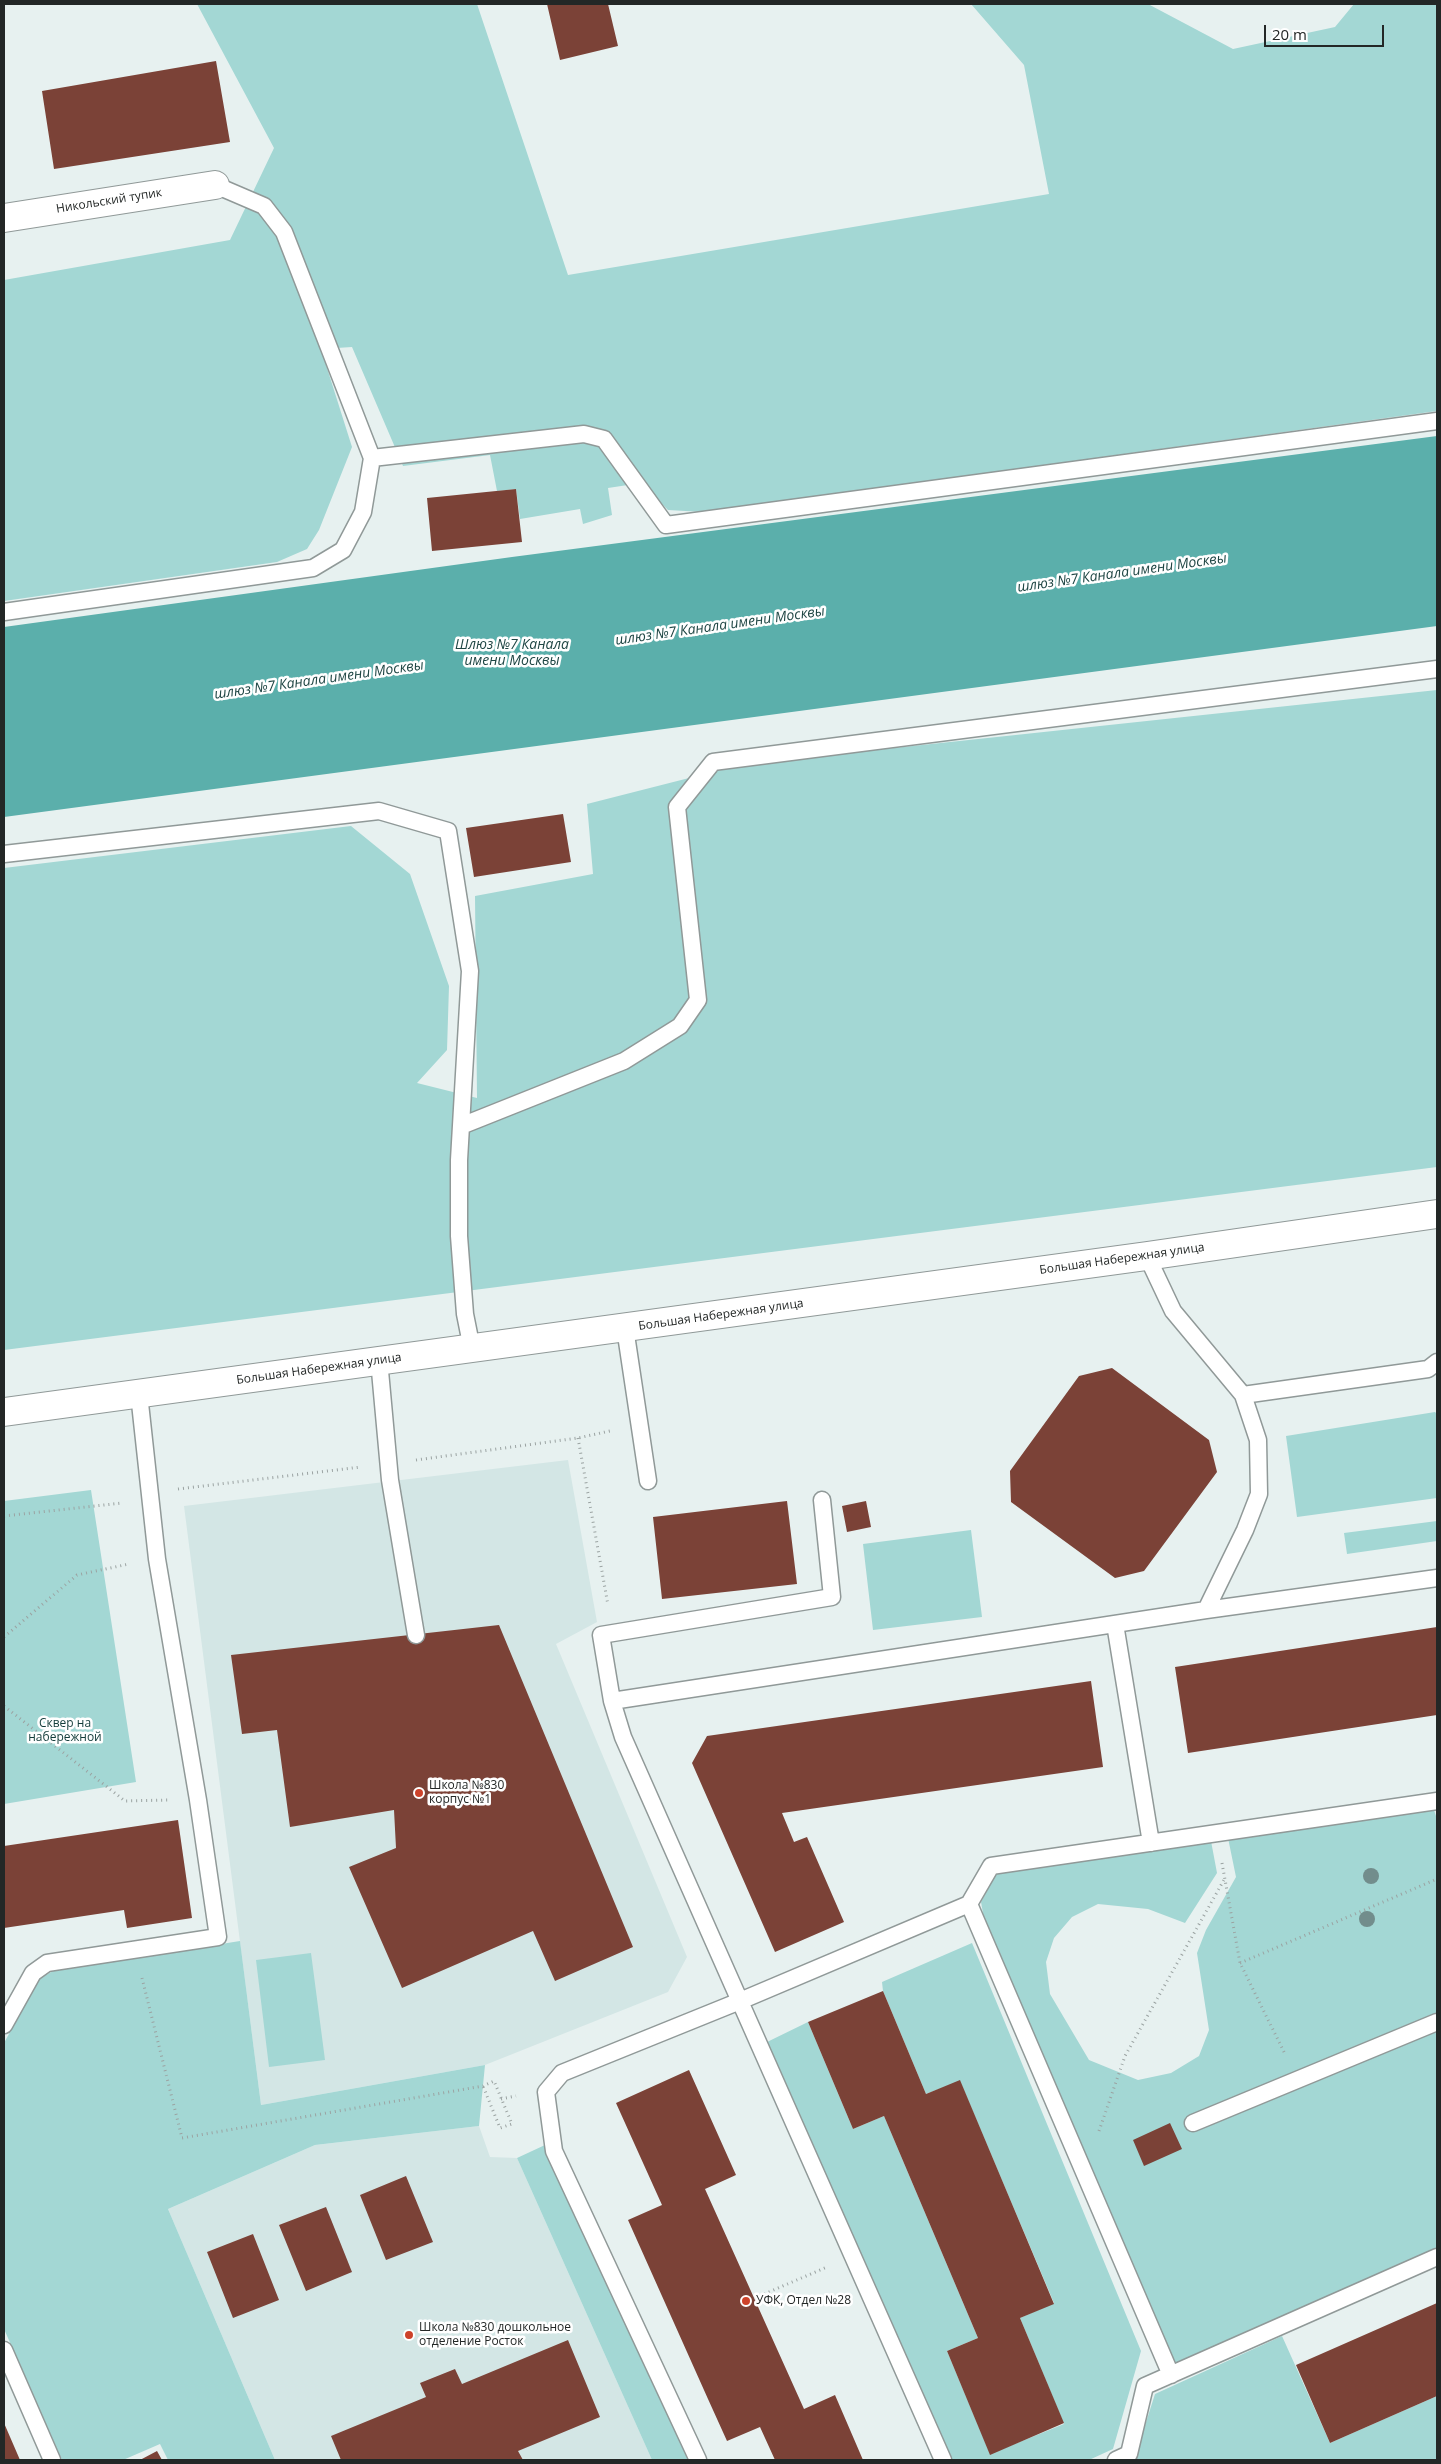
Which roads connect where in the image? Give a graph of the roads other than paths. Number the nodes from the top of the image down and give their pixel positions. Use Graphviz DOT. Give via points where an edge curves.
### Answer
graph roads {
  1 [pos="215,185"];
  2 [pos="4,218"];
  3 [pos="1437,422"];
  4 [pos="372,458"];
  5 [pos="4,612"];
  6 [pos="1437,669"];
  7 [pos="4,854"];
  8 [pos="461,1126"];
  9 [pos="1437,1214"];
  10 [pos="1147,1256"];
  11 [pos="625,1328"];
  12 [pos="472,1349"];
  13 [pos="379,1360"];
  14 [pos="1437,1362"];
  15 [pos="139,1394"];
  16 [pos="1243,1395"];
  17 [pos="4,1412"];
  18 [pos="648,1480"];
  19 [pos="822,1500"];
  20 [pos="1437,1578"];
  21 [pos="1206,1610"];
  22 [pos="1115,1624"];
  23 [pos="416,1635"];
  24 [pos="612,1701"];
  25 [pos="1437,1801"];
  26 [pos="1151,1843"];
  27 [pos="968,1904"];
  28 [pos="740,2001"];
  29 [pos="1437,2022"];
  30 [pos="4,2025"];
  31 [pos="1193,2123"];
  32 [pos="1437,2257"];
  33 [pos="4,2350"];
  34 [pos="1171,2375"];
  35 [pos="52,2460"];
  36 [pos="698,2460"];
  37 [pos="942,2460"];
  38 [pos="1116,2460"];
  1 -- 2 [label="street, Никольский тупик"];
  1 -- 4 [label="lane" via="264,206 284,232"];
  3 -- 4 [label="lane" via="666,525 604,439 584,434"];
  4 -- 5 [label="lane" via="363,512 343,550 313,568"];
  6 -- 8 [label="lane" via="713,762 677,807 698,1000 680,1026 624,1061"];
  7 -- 8 [label="lane" via="379,811 448,831 470,971"];
  8 -- 12 [label="lane" via="459,1236 465,1314"];
  9 -- 10 [label="street, Большая Набережная улица"];
  10 -- 11 [label="street, Большая Набережная улица"];
  10 -- 16 [label="lane" via="1173,1311"];
  11 -- 12 [label="street, Большая Набережная улица"];
  11 -- 18 [label="lane"];
  12 -- 13 [label="street, Большая Набережная улица"];
  13 -- 15 [label="street, Большая Набережная улица"];
  13 -- 23 [label="lane" via="390,1480"];
  14 -- 16 [label="lane" via="1428,1368"];
  15 -- 17 [label="street, Большая Набережная улица"];
  15 -- 30 [label="lane" via="157,1559 218,1937 47,1963 32,1973"];
  16 -- 21 [label="lane" via="1258,1440 1259,1494"];
  19 -- 24 [label="lane" via="832,1597 600,1635"];
  20 -- 21 [label="lane"];
  21 -- 22 [label="lane"];
  22 -- 24 [label="lane"];
  22 -- 26 [label="lane"];
  24 -- 28 [label="lane" via="623,1737"];
  25 -- 26 [label="lane"];
  26 -- 27 [label="lane" via="991,1866"];
  27 -- 28 [label="lane"];
  27 -- 34 [label="lane"];
  28 -- 36 [label="lane" via="562,2072 546,2092 554,2151"];
  28 -- 37 [label="lane"];
  29 -- 31 [label="lane"];
  32 -- 34 [label="lane"];
  33 -- 35 [label="lane"];
  34 -- 38 [label="lane" via="1145,2386 1129,2454"];
}
